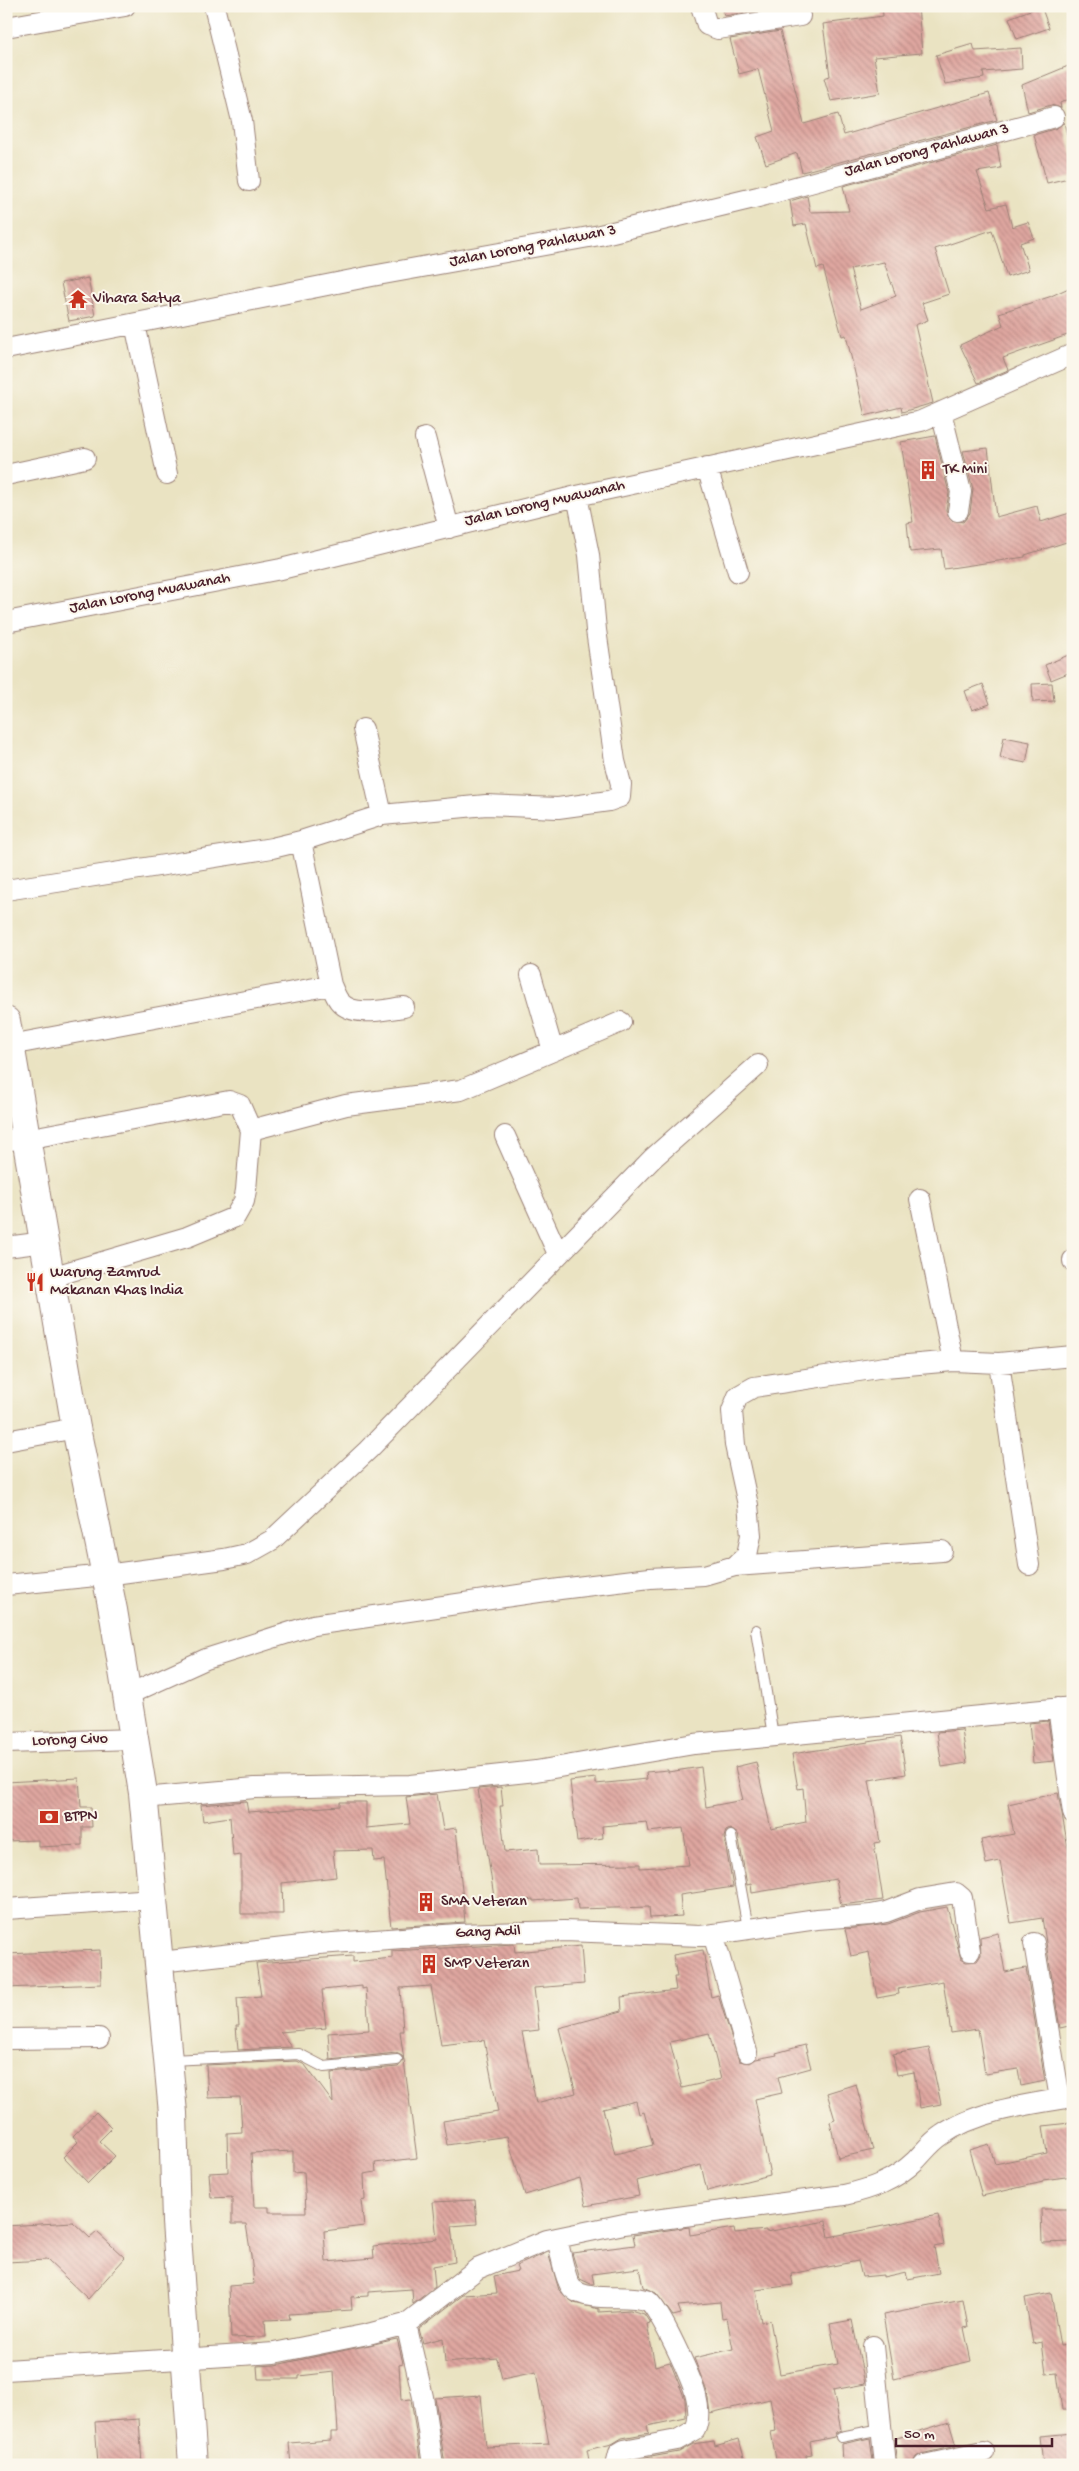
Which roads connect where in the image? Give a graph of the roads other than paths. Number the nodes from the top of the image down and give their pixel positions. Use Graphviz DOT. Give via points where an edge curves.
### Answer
graph roads {
  1 [pos="125,6"];
  2 [pos="214,6"];
  3 [pos="701,6"];
  4 [pos="800,16"];
  5 [pos="6,27"];
  6 [pos="1054,117"];
  7 [pos="249,181"];
  8 [pos="135,324"];
  9 [pos="6,349"];
  10 [pos="1073,354"];
  11 [pos="941,412"];
  12 [pos="425,438"];
  13 [pos="85,458"];
  14 [pos="707,467"];
  15 [pos="167,474"];
  16 [pos="6,475"];
  17 [pos="577,496"];
  18 [pos="958,511"];
  19 [pos="448,528"];
  20 [pos="738,572"];
  21 [pos="6,622"];
  22 [pos="363,729"];
  23 [pos="382,815"];
  24 [pos="300,841"];
  25 [pos="6,890"];
  26 [pos="530,976"];
  27 [pos="331,985"];
  28 [pos="404,1007"];
  29 [pos="621,1022"];
  30 [pos="8,1033"];
  31 [pos="553,1051"];
  32 [pos="758,1065"];
  33 [pos="251,1130"];
  34 [pos="505,1136"];
  35 [pos="16,1140"];
  36 [pos="920,1199"];
  37 [pos="45,1242"];
  38 [pos="6,1247"];
  39 [pos="558,1254"];
  40 [pos="51,1277"];
  41 [pos="1073,1356"];
  42 [pos="953,1361"];
  43 [pos="999,1363"];
  44 [pos="76,1428"];
  45 [pos="6,1441"];
  46 [pos="942,1551"];
  47 [pos="1029,1565"];
  48 [pos="735,1566"];
  49 [pos="106,1575"];
  50 [pos="6,1585"];
  51 [pos="756,1630"];
  52 [pos="127,1695"];
  53 [pos="1065,1708"];
  54 [pos="773,1736"];
  55 [pos="134,1738"];
  56 [pos="6,1743"];
  57 [pos="144,1798"];
  58 [pos="1073,1813"];
  59 [pos="731,1836"];
  60 [pos="154,1899"];
  61 [pos="6,1909"];
  62 [pos="748,1928"];
  63 [pos="712,1934"];
  64 [pos="1034,1943"];
  65 [pos="970,1951"];
  66 [pos="160,1962"];
  67 [pos="99,2038"];
  68 [pos="6,2039"];
  69 [pos="747,2052"];
  70 [pos="169,2060"];
  71 [pos="397,2060"];
  72 [pos="1067,2098"];
  73 [pos="557,2238"];
  74 [pos="406,2324"];
  75 [pos="873,2346"];
  76 [pos="184,2357"];
  77 [pos="6,2370"];
  78 [pos="881,2429"];
  79 [pos="841,2437"];
  80 [pos="984,2452"];
  81 [pos="193,2465"];
  82 [pos="433,2465"];
  83 [pos="616,2465"];
  84 [pos="885,2465"];
  85 [pos="924,2465"];
  1 -- 5 [label="street"];
  2 -- 7 [label="street" via="242,121"];
  3 -- 4 [label="street" via="707,25 718,29"];
  6 -- 8 [label="street, Jalan Lorong Pahlawan 3" via="600,236 372,276"];
  8 -- 9 [label="street, Jalan Lorong Pahlawan 3"];
  8 -- 15 [label="street"];
  10 -- 11 [label="street, Jalan Lorong Muawanah"];
  11 -- 14 [label="street, Jalan Lorong Muawanah" via="921,422"];
  11 -- 18 [label="street" via="961,492"];
  12 -- 19 [label="street"];
  13 -- 16 [label="street"];
  14 -- 17 [label="street, Jalan Lorong Muawanah"];
  14 -- 20 [label="street"];
  17 -- 19 [label="street, Jalan Lorong Muawanah"];
  17 -- 23 [label="street" via="589,555 596,630 621,795 609,801 558,808 486,805"];
  19 -- 21 [label="street, Jalan Lorong Muawanah" via="281,568"];
  22 -- 23 [label="street"];
  23 -- 24 [label="street"];
  24 -- 25 [label="street"];
  24 -- 27 [label="street"];
  26 -- 31 [label="street"];
  27 -- 28 [label="street" via="340,1003 349,1009 371,1011"];
  27 -- 30 [label="street"];
  29 -- 31 [label="street"];
  30 -- 35 [label="main road"];
  31 -- 33 [label="street" via="461,1090 346,1105"];
  32 -- 39 [label="street" via="653,1158"];
  33 -- 35 [label="street" via="240,1105 229,1101"];
  33 -- 40 [label="street" via="244,1201 230,1220 187,1237"];
  34 -- 39 [label="street"];
  35 -- 37 [label="main road"];
  36 -- 42 [label="street"];
  37 -- 38 [label="street"];
  37 -- 40 [label="main road"];
  39 -- 49 [label="street" via="368,1450 272,1540 237,1556"];
  40 -- 44 [label="main road"];
  41 -- 43 [label="street"];
  42 -- 43 [label="street"];
  42 -- 48 [label="street" via="885,1367 754,1387 738,1396 733,1406 732,1421 751,1535 747,1555"];
  43 -- 47 [label="street"];
  44 -- 45 [label="street"];
  44 -- 49 [label="main road"];
  46 -- 48 [label="street"];
  48 -- 52 [label="street" via="704,1575 560,1589 313,1625 206,1659"];
  49 -- 50 [label="street"];
  49 -- 52 [label="main road"];
  51 -- 54 [label="lane"];
  52 -- 55 [label="main road"];
  53 -- 54 [label="street"];
  53 -- 58 [label="street"];
  54 -- 57 [label="street" via="694,1744 536,1771 410,1785 255,1788"];
  55 -- 56 [label="street, Lorong Civo"];
  55 -- 57 [label="main road"];
  57 -- 60 [label="main road"];
  59 -- 62 [label="lane"];
  60 -- 61 [label="street"];
  60 -- 66 [label="main road"];
  62 -- 63 [label="street, Gang Adil"];
  62 -- 65 [label="street, Gang Adil" via="886,1912 920,1899 956,1893 964,1905"];
  63 -- 66 [label="street, Gang Adil" via="564,1931 458,1934 319,1944"];
  63 -- 69 [label="street"];
  64 -- 72 [label="street"];
  66 -- 70 [label="main road"];
  67 -- 68 [label="street"];
  70 -- 71 [label="lane" via="299,2054 324,2067"];
  70 -- 76 [label="main road"];
  72 -- 73 [label="street" via="991,2114 961,2124 941,2135 894,2178 869,2189 624,2224"];
  73 -- 74 [label="street" via="477,2269"];
  73 -- 83 [label="street" via="569,2283 574,2290 604,2297 640,2299 651,2304 671,2337 696,2395 699,2417 694,2430 677,2440 624,2450 619,2453"];
  74 -- 76 [label="street" via="274,2353"];
  74 -- 82 [label="street" via="423,2397"];
  75 -- 78 [label="street"];
  76 -- 77 [label="street"];
  76 -- 81 [label="main road"];
  78 -- 79 [label="lane"];
  78 -- 84 [label="street"];
  80 -- 85 [label="street"];
}
